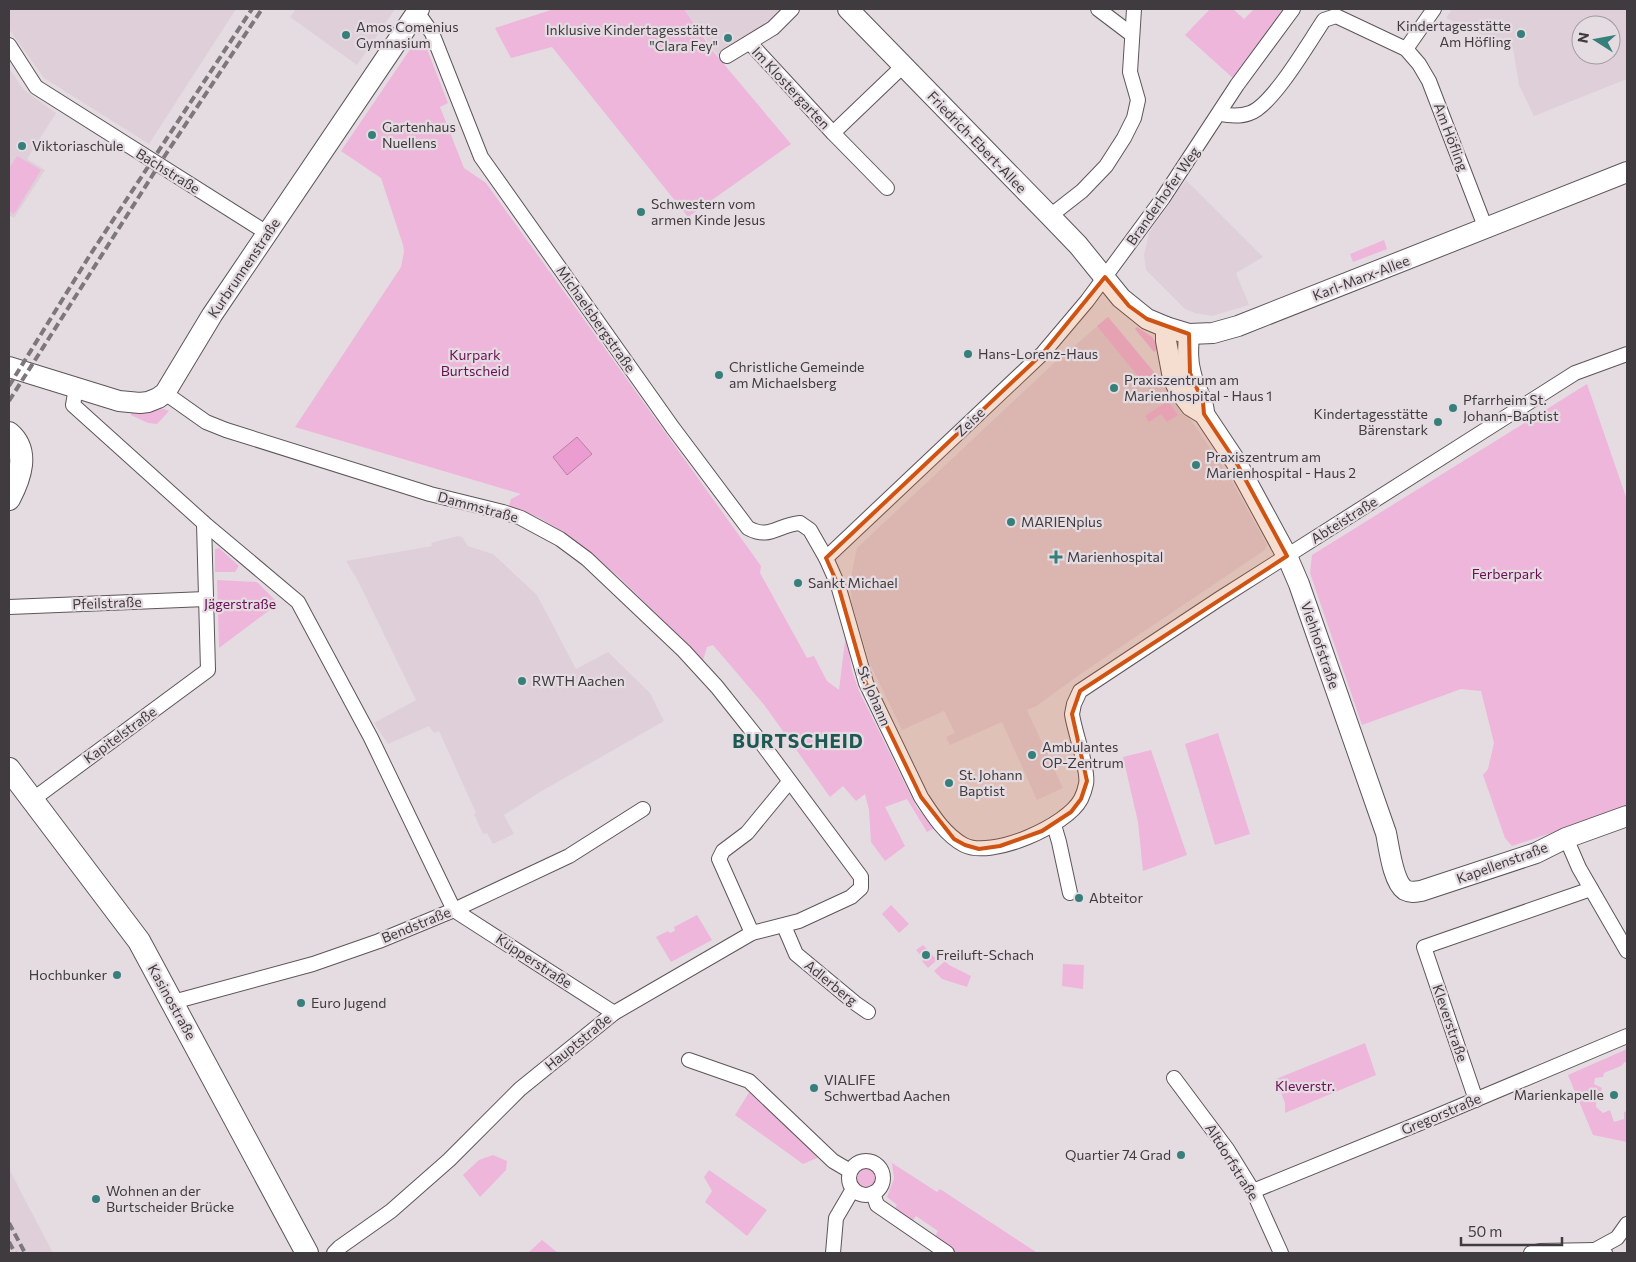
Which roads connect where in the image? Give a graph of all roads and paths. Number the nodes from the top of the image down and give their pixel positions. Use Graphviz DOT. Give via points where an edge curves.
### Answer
graph roads {
  1 [pos="792,9"];
  2 [pos="848,9"];
  3 [pos="1134,9"];
  4 [pos="1293,9"];
  5 [pos="1434,9"];
  6 [pos="418,10"];
  7 [pos="1101,12"];
  8 [pos="1131,34"];
  9 [pos="750,43"];
  10 [pos="9,45"];
  11 [pos="1406,49"];
  12 [pos="727,56"];
  13 [pos="903,66"];
  14 [pos="1220,114"];
  15 [pos="833,133"];
  16 [pos="1627,172"];
  17 [pos="887,188"];
  18 [pos="1050,216"];
  19 [pos="1486,229"];
  20 [pos="267,233"];
  21 [pos="1105,277"];
  22 [pos="1166,327"];
  23 [pos="1189,334"];
  24 [pos="1627,354"];
  25 [pos="9,367"];
  26 [pos="76,388"];
  27 [pos="165,393"];
  28 [pos="1204,414"];
  29 [pos="9,433"];
  30 [pos="9,499"];
  31 [pos="204,524"];
  32 [pos="1287,556"];
  33 [pos="826,558"];
  34 [pos="206,599"];
  35 [pos="9,607"];
  36 [pos="1074,704"];
  37 [pos="9,769"];
  38 [pos="789,782"];
  39 [pos="32,800"];
  40 [pos="643,809"];
  41 [pos="1627,816"];
  42 [pos="1054,825"];
  43 [pos="1566,838"];
  44 [pos="861,888"];
  45 [pos="1591,889"];
  46 [pos="1405,890"];
  47 [pos="1070,893"];
  48 [pos="454,910"];
  49 [pos="784,926"];
  50 [pos="752,933"];
  51 [pos="1627,951"];
  52 [pos="173,1002"];
  53 [pos="868,1012"];
  54 [pos="614,1013"];
  55 [pos="1627,1036"];
  56 [pos="689,1060"];
  57 [pos="1174,1078"];
  58 [pos="1476,1100"];
  59 [pos="850,1171"];
  60 [pos="853,1189"];
  61 [pos="1253,1191"];
  62 [pos="873,1193"];
  63 [pos="1627,1224"];
  64 [pos="1600,1252"];
  65 [pos="308,1253"];
  66 [pos="334,1253"];
  67 [pos="833,1253"];
  68 [pos="947,1253"];
  69 [pos="1281,1253"];
  70 [pos="1531,1253"];
  1 -- 9 [label="street, Im Klostergarten" via="773,28"];
  2 -- 13 [label="main road, Friedrich-Ebert-Allee"];
  3 -- 8 [label="street"];
  4 -- 14 [label="street, Branderhofer Weg"];
  5 -- 11 [label="street"];
  6 -- 20 [label="main road, Kurbrunnenstraße"];
  6 -- 33 [label="street, Michaelsbergstraße" via="432,33 481,157 691,452 748,528 758,534 768,534 789,524 800,523 810,530"];
  7 -- 8 [label="street"];
  8 -- 18 [label="street" via="1130,72 1138,100 1134,118 1106,166"];
  9 -- 12 [label="street, Im Klostergarten"];
  9 -- 15 [label="street, Im Klostergarten"];
  10 -- 20 [label="street, Bachstraße" via="36,87"];
  11 -- 14 [label="street, Am Höfling" via="1336,16 1324,20 1278,89 1252,113"];
  11 -- 19 [label="street, Am Höfling" via="1429,81"];
  13 -- 15 [label="street, Im Klostergarten"];
  13 -- 18 [label="main road, Friedrich-Ebert-Allee"];
  14 -- 21 [label="street, Branderhofer Weg"];
  15 -- 17 [label="street, Im Klostergarten"];
  16 -- 19 [label="main road, Karl-Marx-Allee"];
  18 -- 21 [label="main road, Friedrich-Ebert-Allee"];
  19 -- 23 [label="main road, Karl-Marx-Allee" via="1238,326 1213,333"];
  20 -- 27 [label="main road, Kurbrunnenstraße"];
  21 -- 22 [label="main road, Karl-Marx-Allee" via="1129,306"];
  21 -- 33 [label="street, Zeise" via="1044,353"];
  22 -- 23 [label="main road, Karl-Marx-Allee"];
  22 -- 28 [label="main road, Viehhofstraße" via="1173,378 1191,406"];
  23 -- 28 [label="main road, Viehhofstraße" via="1190,373 1203,402"];
  24 -- 32 [label="street, Abteistraße" via="1575,373"];
  25 -- 26 [label="main road"];
  26 -- 27 [label="main road" via="119,401 140,403"];
  26 -- 31 [label="street" via="73,405"];
  27 -- 38 [label="street, Dammstraße" via="206,422 226,430 430,494 503,512 560,539 587,559 688,657 736,711"];
  28 -- 32 [label="main road, Viehhofstraße" via="1236,462"];
  29 -- 30 [label="main road" via="14,437 22,461 20,475"];
  31 -- 34 [label="street"];
  31 -- 48 [label="street" via="298,602 372,738"];
  32 -- 36 [label="street, Abteistraße" via="1080,691"];
  32 -- 46 [label="main road, Viehhofstraße" via="1386,833 1397,879"];
  33 -- 42 [label="street, St. Johann" via="838,585 866,684 921,797 942,825 954,839 979,849 1000,846"];
  34 -- 35 [label="street, Pfeilstraße"];
  34 -- 39 [label="street, Kapitelstraße" via="208,670"];
  36 -- 42 [label="street, St. Johann" via="1073,718 1087,781 1081,799"];
  37 -- 39 [label="main road, Kasinostraße"];
  38 -- 44 [label="street, Dammstraße" via="854,866 861,877"];
  38 -- 50 [label="street" via="747,833 723,851 720,859"];
  39 -- 52 [label="main road, Kasinostraße" via="139,940"];
  40 -- 48 [label="street, Bendstraße" via="569,856"];
  41 -- 43 [label="main road, Kapellenstraße"];
  42 -- 47 [label="street"];
  43 -- 45 [label="street"];
  43 -- 46 [label="main road, Kapellenstraße" via="1536,853 1421,891 1412,893"];
  44 -- 49 [label="street, Hauptstraße" via="851,897"];
  45 -- 51 [label="street"];
  45 -- 58 [label="street, Kleverstraße" via="1424,947"];
  48 -- 52 [label="street, Bendstraße" via="313,964"];
  48 -- 54 [label="street, Küpperstraße"];
  49 -- 50 [label="street, Hauptstraße"];
  49 -- 53 [label="street, Adlerberg" via="796,954"];
  50 -- 54 [label="street, Hauptstraße"];
  52 -- 65 [label="main road, Kasinostraße"];
  54 -- 66 [label="street, Hauptstraße" via="520,1089 392,1211"];
  55 -- 58 [label="street, Gregorstraße"];
  56 -- 59 [label="street" via="749,1081 833,1161"];
  57 -- 61 [label="street, Altdorfstraße" via="1227,1149"];
  58 -- 61 [label="street, Gregorstraße"];
  59 -- 60 [label="street" via="849,1181"];
  59 -- 62 [label="street" via="857,1163 863,1162 878,1167 882,1181 880,1188"];
  60 -- 62 [label="street" via="862,1194"];
  60 -- 67 [label="street" via="836,1218"];
  61 -- 69 [label="street, Altdorfstraße"];
  62 -- 68 [label="street" via="877,1205"];
  63 -- 64 [label="street" via="1617,1238"];
  64 -- 70 [label="street"];
}
